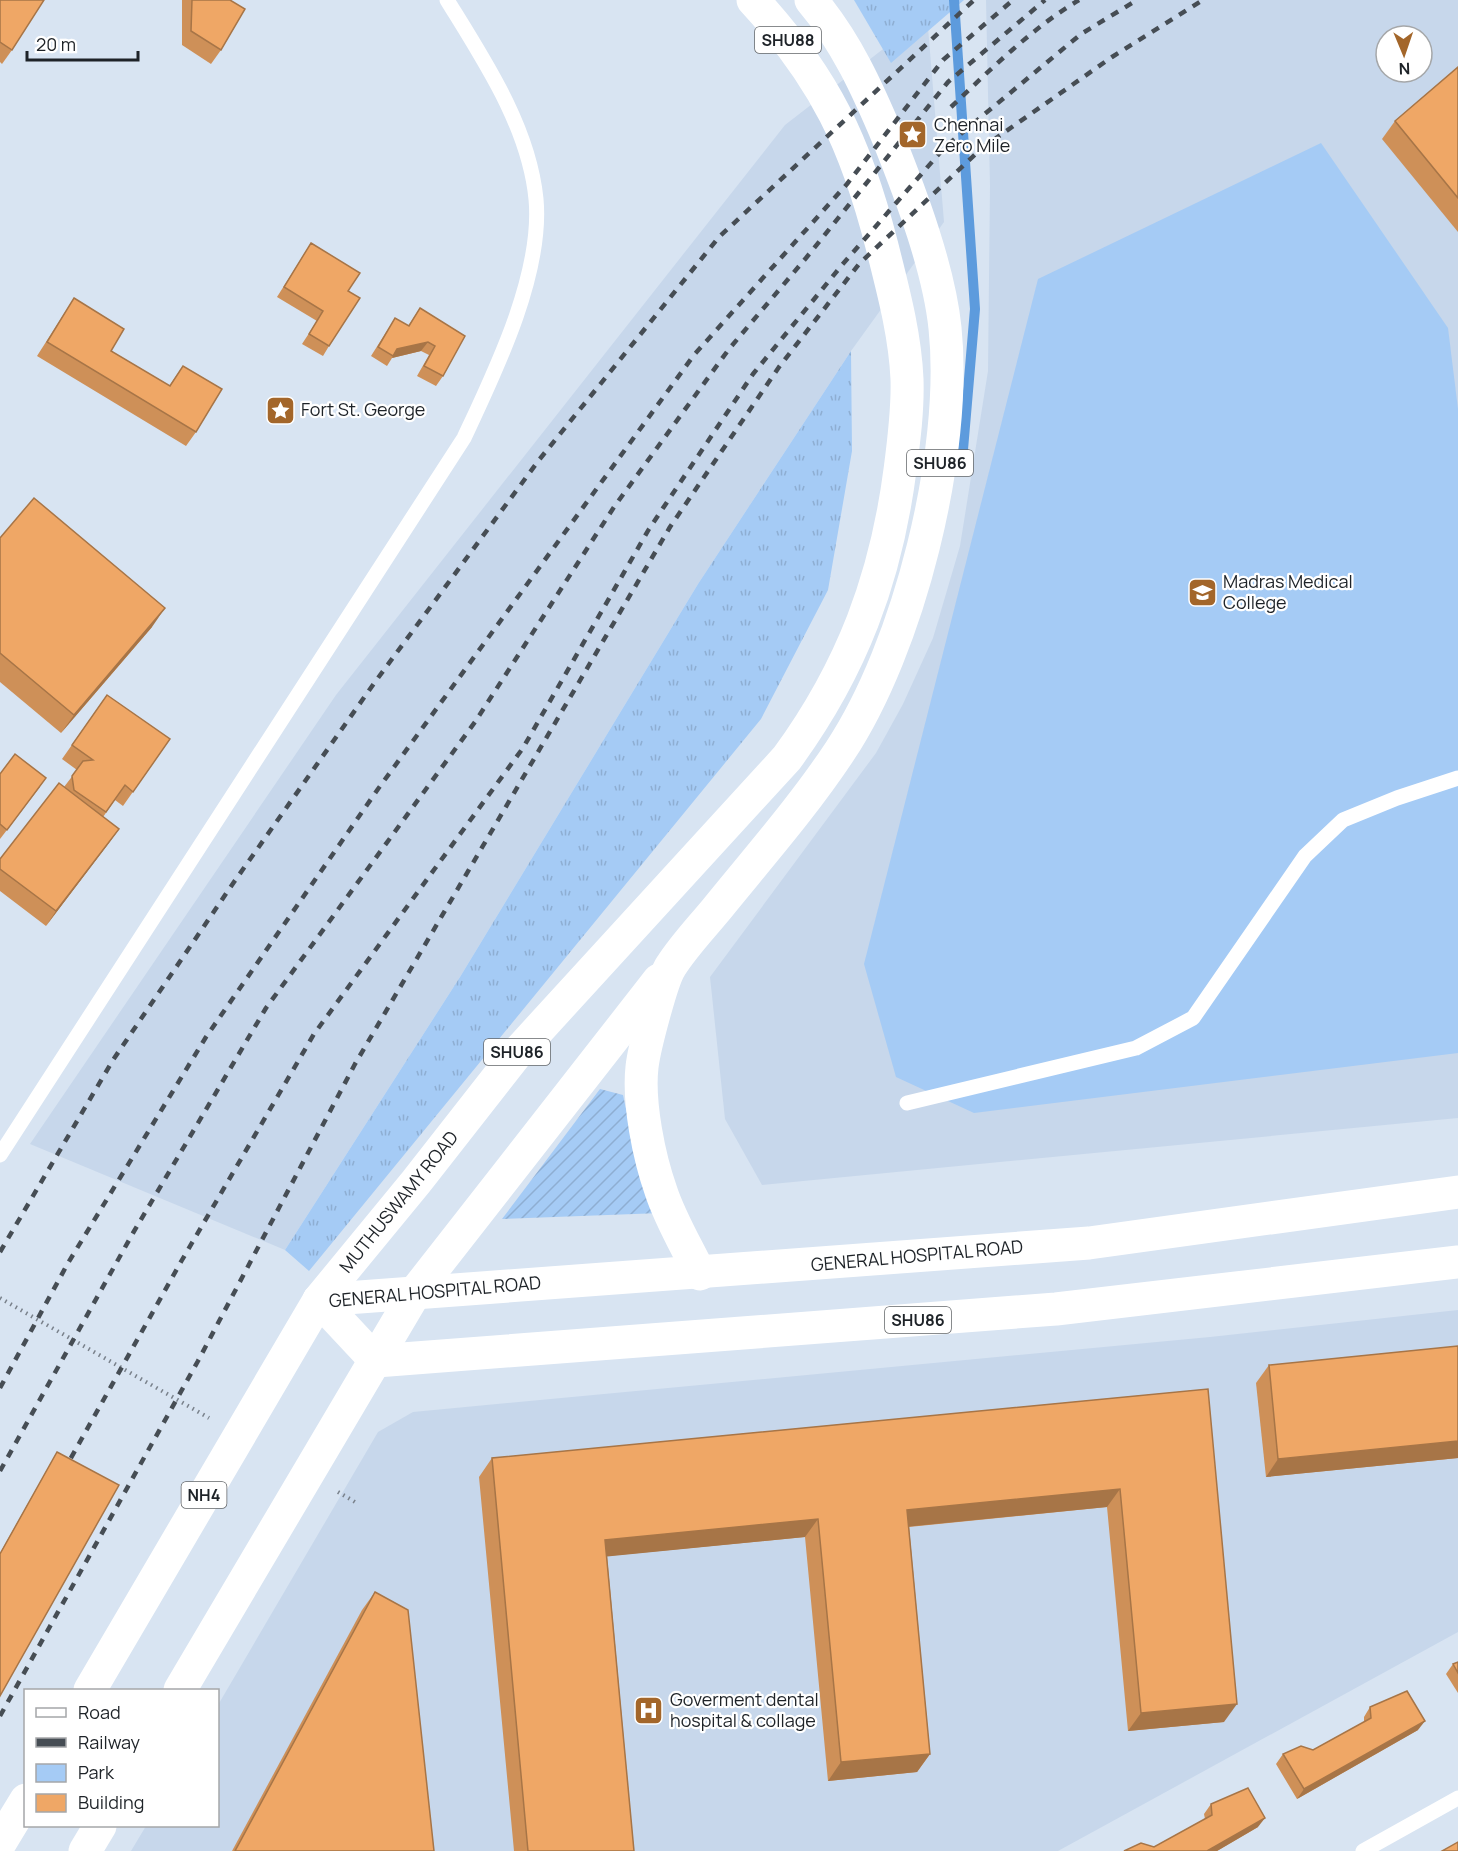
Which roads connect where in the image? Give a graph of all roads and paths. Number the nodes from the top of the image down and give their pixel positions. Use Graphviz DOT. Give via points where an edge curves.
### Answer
graph roads {
  1 [pos="447,0"];
  2 [pos="753,0"];
  3 [pos="811,0"];
  4 [pos="848,51"];
  5 [pos="820,83"];
  6 [pos="1458,778"];
  7 [pos="668,969"];
  8 [pos="907,1102"];
  9 [pos="0,1155"];
  10 [pos="1458,1192"];
  11 [pos="1458,1262"];
  12 [pos="700,1274"];
  13 [pos="416,1291"];
  14 [pos="0,1298"];
  15 [pos="319,1300"];
  16 [pos="376,1361"];
  17 [pos="213,1421"];
  18 [pos="335,1491"];
  19 [pos="355,1502"];
  20 [pos="91,1689"];
  21 [pos="181,1689"];
  22 [pos="1458,1797"];
  23 [pos="24,1803"];
  24 [pos="99,1827"];
  25 [pos="0,1843"];
  26 [pos="85,1851"];
  27 [pos="1363,1851"];
  1 -- 9 [label="lane" via="510,110 536,200 533,244 502,356 464,438"];
  2 -- 5 [label="main road, SHU88"];
  3 -- 4 [label="main road, SHU88"];
  4 -- 7 [label="main road, SHU86" via="899,164 934,271 945,324 946,416 930,516 884,666 840,751"];
  5 -- 15 [label="main road, MUTHUSWAMY ROAD / SHU86" via="861,175 902,330 907,380 897,495 883,562 858,637 836,682 787,758 517,1053"];
  6 -- 8 [label="lane" via="1343,820 1305,856 1193,1018 1136,1048"];
  7 -- 12 [label="main road, SHU86" via="642,1067 644,1115 661,1192"];
  7 -- 13 [label="main road, SHU86"];
  10 -- 12 [label="main road, GENERAL HOSPITAL ROAD" via="1089,1243"];
  11 -- 16 [label="main road, SHU86" via="1056,1309"];
  12 -- 13 [label="main road, GENERAL HOSPITAL ROAD"];
  13 -- 15 [label="main road, GENERAL HOSPITAL ROAD"];
  13 -- 16 [label="main road, SHU86"];
  14 -- 17 [label="path"];
  15 -- 16 [label="main road, GENERAL HOSPITAL ROAD"];
  15 -- 20 [label="main road, MUTHUSWAMY ROAD / NH4"];
  16 -- 21 [label="main road"];
  18 -- 19 [label="path"];
  22 -- 27 [label="lane"];
  23 -- 25 [label="main road"];
  24 -- 26 [label="main road"];
}
